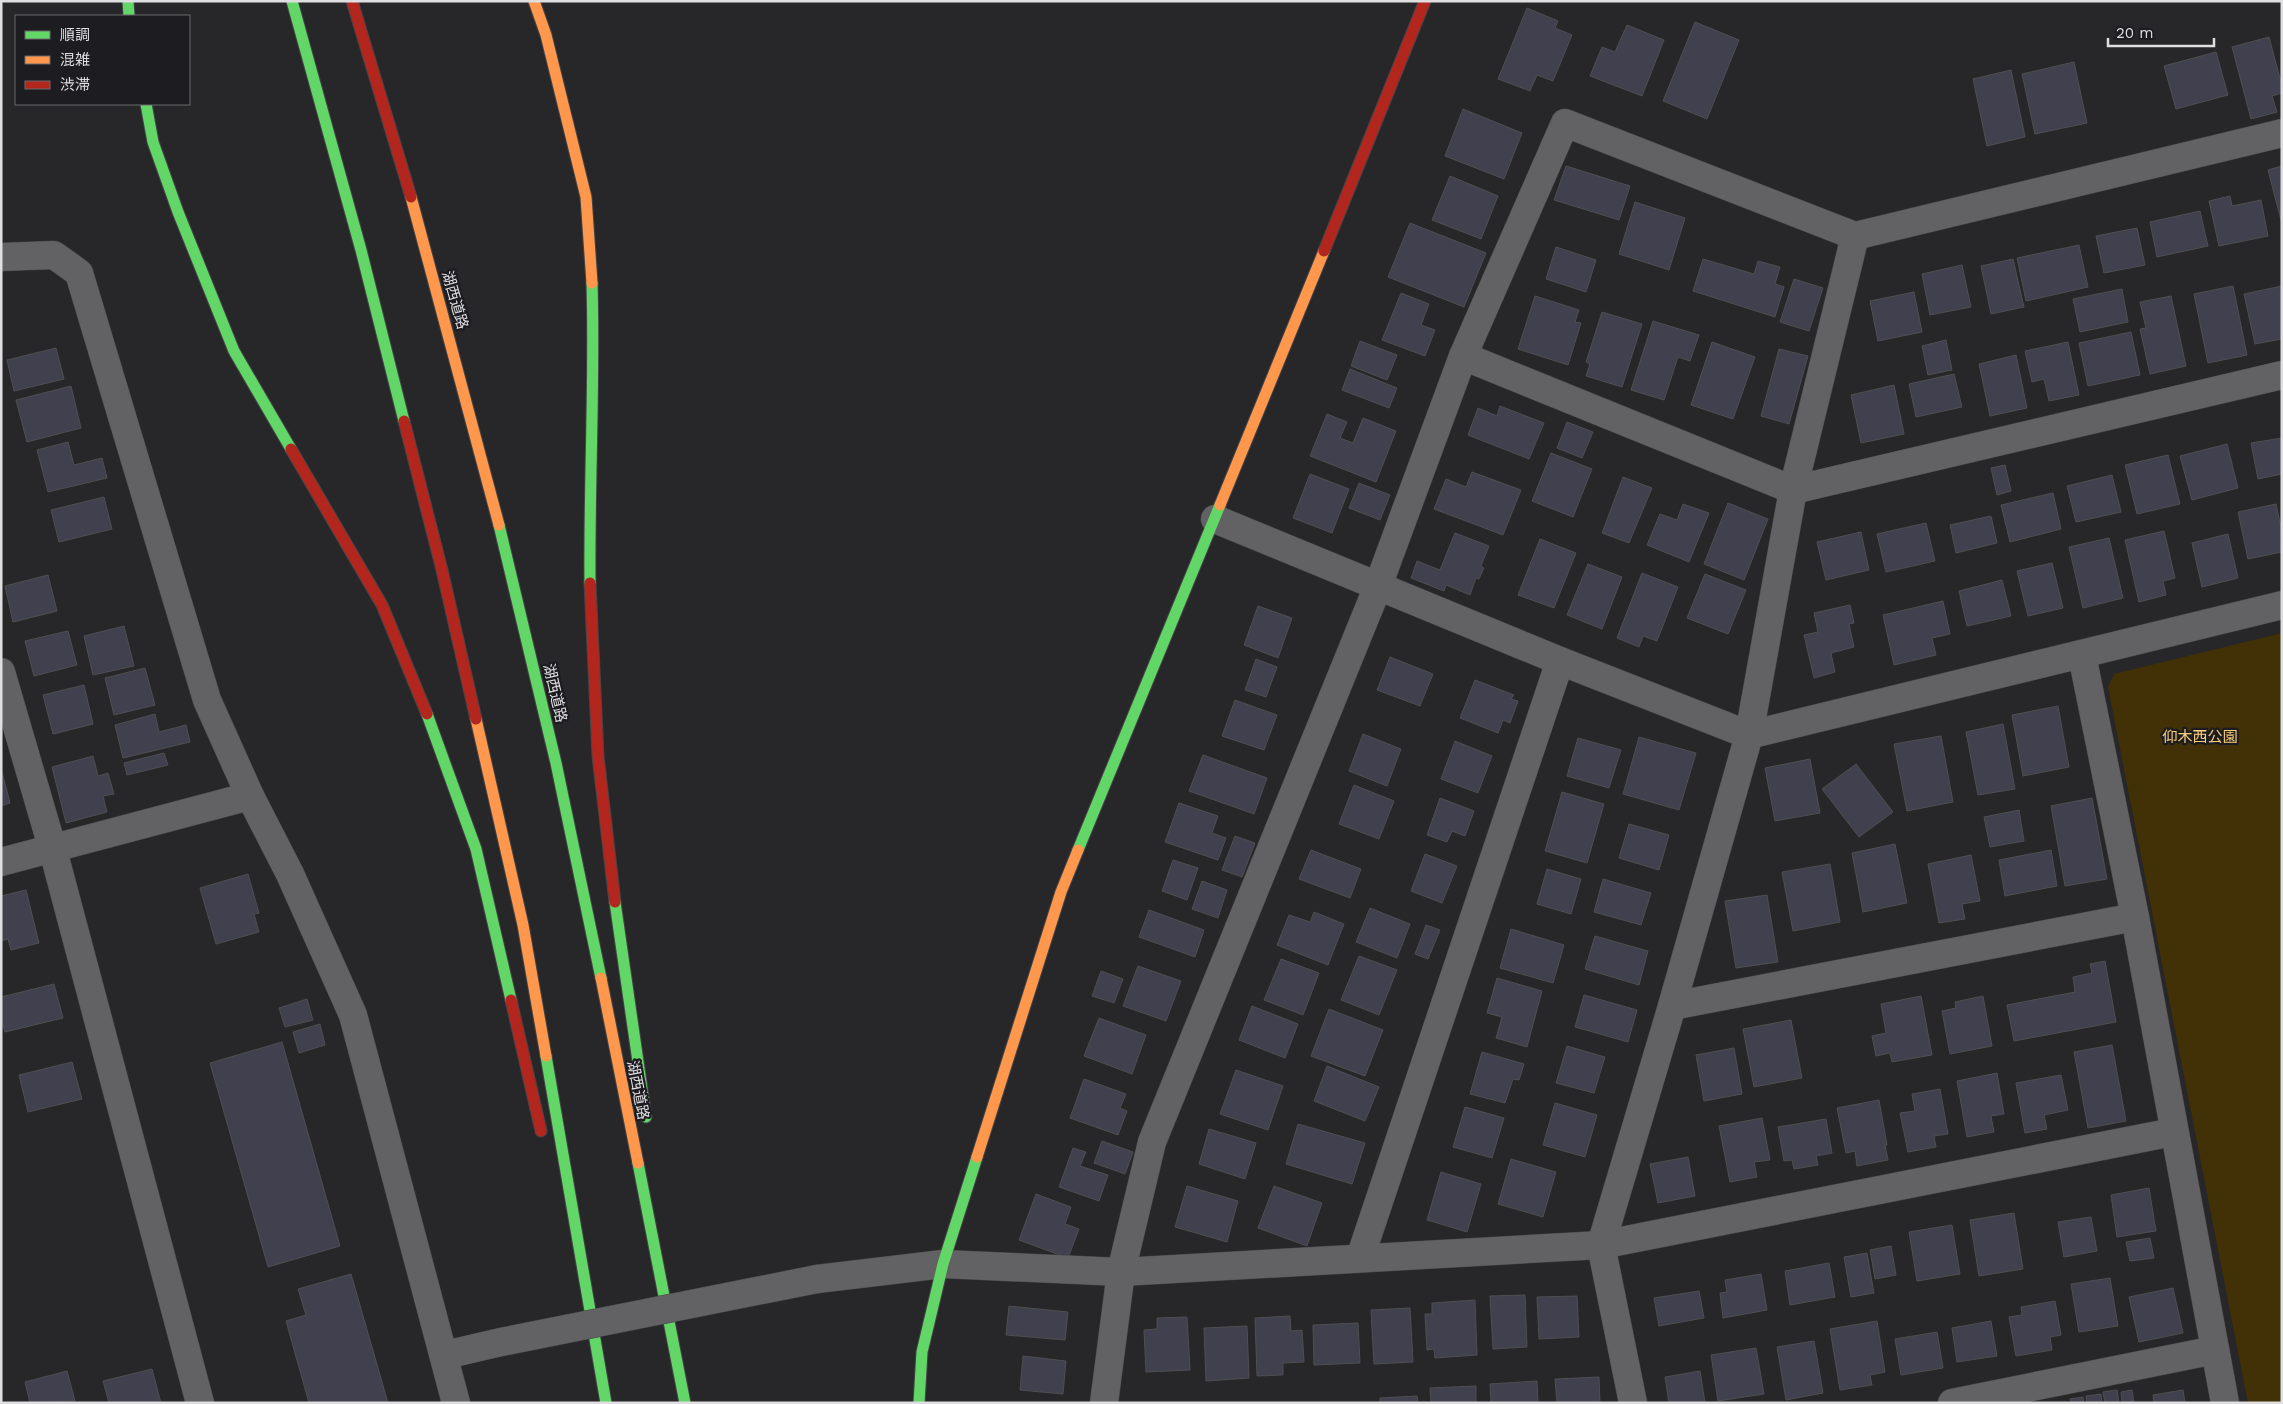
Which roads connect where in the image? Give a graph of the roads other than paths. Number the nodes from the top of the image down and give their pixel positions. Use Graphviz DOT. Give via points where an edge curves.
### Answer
graph roads {
  1 [pos="292,1"];
  2 [pos="352,1"];
  3 [pos="534,1"];
  4 [pos="1425,1"];
  5 [pos="146,105"];
  6 [pos="2282,133"];
  7 [pos="1855,236"];
  8 [pos="1,257"];
  9 [pos="1463,356"];
  10 [pos="2282,375"];
  11 [pos="1793,490"];
  12 [pos="1215,520"];
  13 [pos="1378,586"];
  14 [pos="2282,604"];
  15 [pos="2082,655"];
  16 [pos="1560,661"];
  17 [pos="1,672"];
  18 [pos="1749,735"];
  19 [pos="250,796"];
  20 [pos="53,850"];
  21 [pos="1,862"];
  22 [pos="2134,918"];
  23 [pos="1672,1006"];
  24 [pos="647,1129"];
  25 [pos="2173,1132"];
  26 [pos="543,1140"];
  27 [pos="657,1198"];
  28 [pos="566,1238"];
  29 [pos="1601,1245"];
  30 [pos="1360,1258"];
  31 [pos="942,1264"];
  32 [pos="1121,1272"];
  33 [pos="2215,1350"];
  34 [pos="445,1356"];
  35 [pos="200,1403"];
  36 [pos="456,1403"];
  37 [pos="605,1403"];
  38 [pos="685,1403"];
  39 [pos="918,1403"];
  40 [pos="1104,1403"];
  41 [pos="1633,1403"];
  42 [pos="1952,1403"];
  43 [pos="2225,1403"];
  1 -- 37 [label="main road" via="363,259 442,570 523,925"];
  2 -- 38 [label="main road, 湖西道路" via="384,100 471,412 536,673 589,918"];
  3 -- 24 [label="main road" via="546,35 586,197 594,343 589,493 590,610 598,756"];
  4 -- 12 [label="main road"];
  5 -- 26 [label="main road" via="153,142 234,351 382,605 439,744 476,849"];
  6 -- 7 [label="street"];
  7 -- 9 [label="street" via="1565,123"];
  7 -- 11 [label="street"];
  8 -- 19 [label="street" via="54,255 78,273 207,700"];
  9 -- 11 [label="street"];
  9 -- 13 [label="street"];
  10 -- 11 [label="street"];
  11 -- 18 [label="street"];
  12 -- 13 [label="street"];
  12 -- 31 [label="main road" via="1061,892"];
  13 -- 16 [label="street"];
  13 -- 32 [label="street" via="1152,1142"];
  14 -- 15 [label="street"];
  15 -- 18 [label="street"];
  15 -- 22 [label="street"];
  16 -- 18 [label="street"];
  16 -- 30 [label="street"];
  17 -- 20 [label="street"];
  18 -- 23 [label="street"];
  19 -- 20 [label="street"];
  19 -- 34 [label="street" via="290,874 353,1016"];
  20 -- 21 [label="street"];
  20 -- 35 [label="street"];
  22 -- 23 [label="street"];
  22 -- 25 [label="street"];
  23 -- 29 [label="street"];
  25 -- 29 [label="street"];
  25 -- 33 [label="street"];
  27 -- 38 [label="main road"];
  28 -- 37 [label="main road"];
  29 -- 30 [label="street"];
  29 -- 41 [label="street"];
  30 -- 32 [label="street"];
  31 -- 32 [label="street"];
  31 -- 34 [label="street, bridge" via="817,1279"];
  31 -- 39 [label="main road" via="922,1352"];
  32 -- 40 [label="street"];
  33 -- 42 [label="street"];
  33 -- 43 [label="street"];
  34 -- 36 [label="street"];
}
